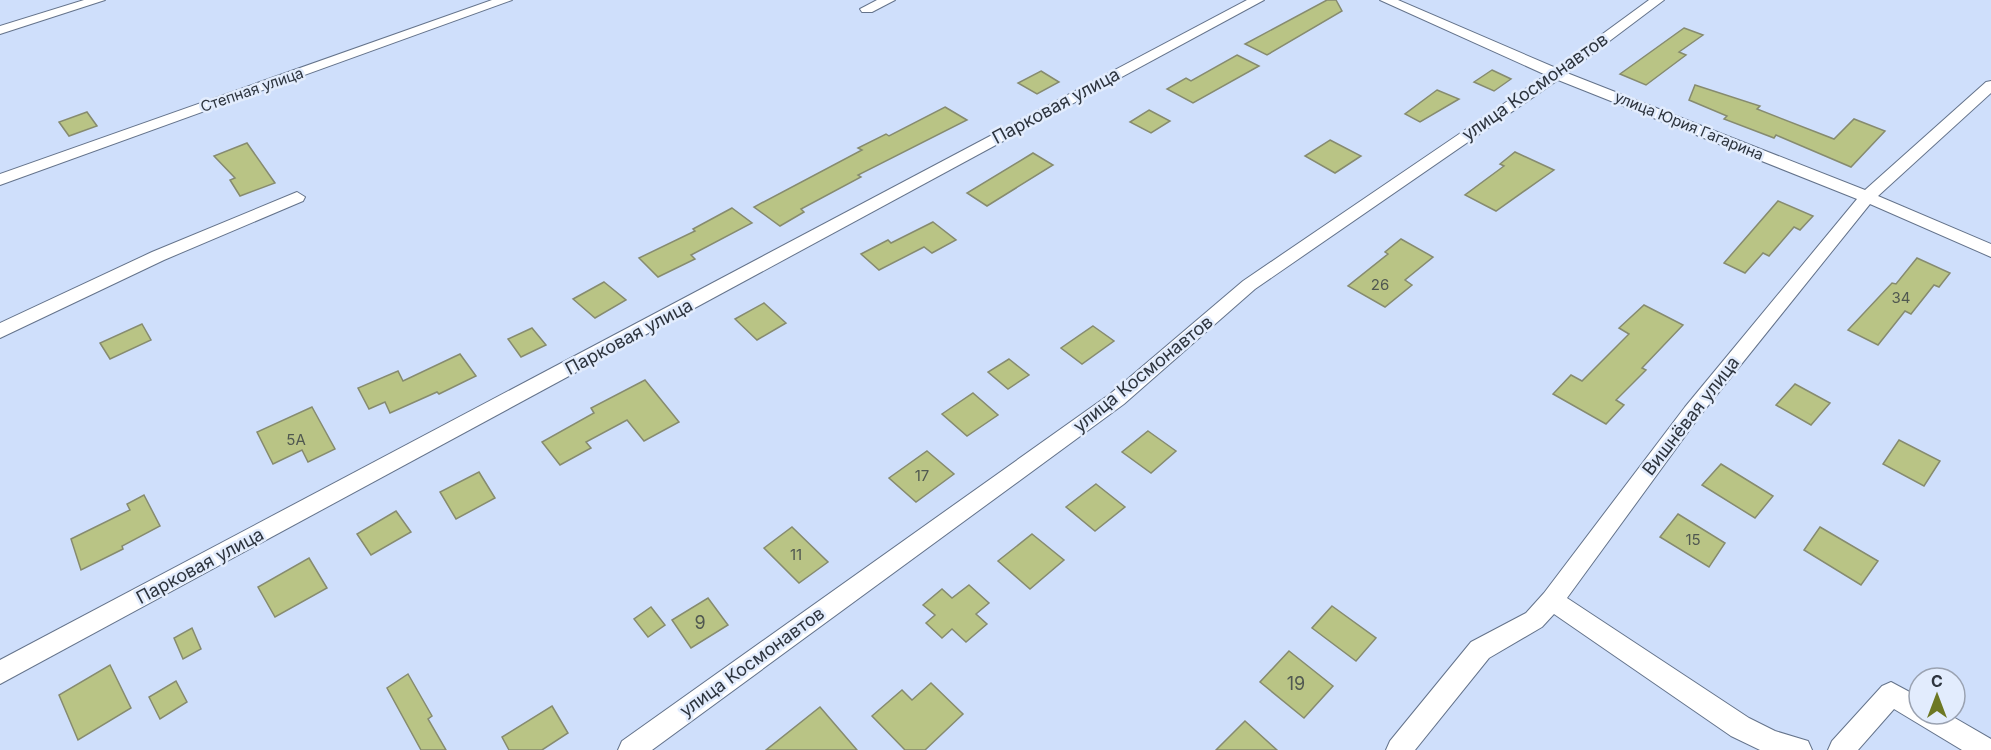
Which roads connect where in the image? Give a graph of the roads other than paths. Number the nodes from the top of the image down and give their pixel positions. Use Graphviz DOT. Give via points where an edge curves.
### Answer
graph roads {
  1 [pos="98,0"];
  2 [pos="505,0"];
  3 [pos="888,0"];
  4 [pos="1257,0"];
  5 [pos="1387,0"];
  6 [pos="1657,0"];
  7 [pos="867,9"];
  8 [pos="0,30"];
  9 [pos="1557,74"];
  10 [pos="1991,86"];
  11 [pos="0,180"];
  12 [pos="297,197"];
  13 [pos="1867,197"];
  14 [pos="1991,251"];
  15 [pos="0,331"];
  16 [pos="1552,600"];
  17 [pos="0,673"];
  18 [pos="1907,703"];
  19 [pos="1945,726"];
  20 [pos="631,750"];
  21 [pos="1399,750"];
  22 [pos="1799,750"];
  23 [pos="1841,750"];
  24 [pos="1986,750"];
  1 -- 8 [label="street"];
  2 -- 11 [label="street, Степная улица"];
  3 -- 7 [label="street"];
  4 -- 17 [label="street, Парковая улица"];
  5 -- 9 [label="street, улица Юрия Гагарина"];
  6 -- 9 [label="street, улица Космонавтов"];
  9 -- 13 [label="street, улица Юрия Гагарина"];
  9 -- 20 [label="street, улица Космонавтов" via="1249,285 1117,399"];
  10 -- 13 [label="street, Вишнёвая улица"];
  12 -- 15 [label="street" via="158,256"];
  13 -- 14 [label="street, улица Юрия Гагарина"];
  13 -- 16 [label="street, Вишнёвая улица" via="1692,412"];
  16 -- 21 [label="street, Вишнёвая улица" via="1534,620 1480,650"];
  16 -- 22 [label="street" via="1740,727"];
  18 -- 23 [label="street" via="1891,694"];
  19 -- 24 [label="street"];
}
